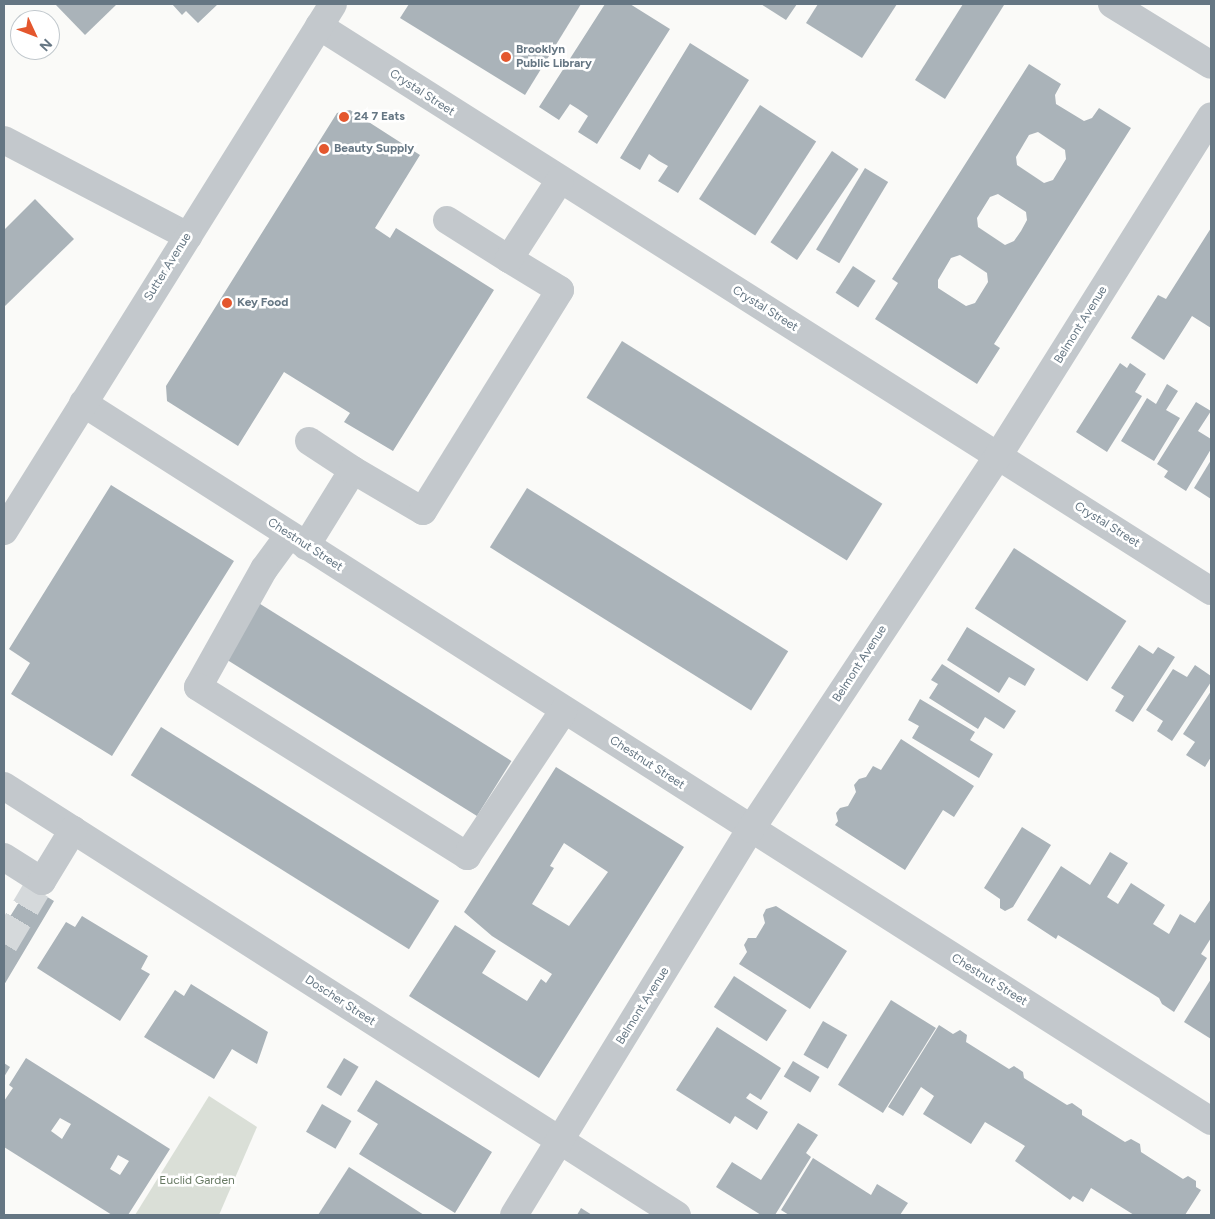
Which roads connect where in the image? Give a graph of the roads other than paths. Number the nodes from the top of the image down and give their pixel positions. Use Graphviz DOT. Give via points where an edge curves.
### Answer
graph roads {
  1 [pos="333,4"];
  2 [pos="1112,4"];
  3 [pos="319,26"];
  4 [pos="1211,65"];
  5 [pos="1211,116"];
  6 [pos="4,140"];
  7 [pos="560,180"];
  8 [pos="447,220"];
  9 [pos="188,236"];
  10 [pos="509,259"];
  11 [pos="83,403"];
  12 [pos="309,441"];
  13 [pos="998,456"];
  14 [pos="353,470"];
  15 [pos="4,531"];
  16 [pos="298,541"];
  17 [pos="1211,590"];
  18 [pos="564,710"];
  19 [pos="4,786"];
  20 [pos="751,829"];
  21 [pos="73,830"];
  22 [pos="4,857"];
  23 [pos="1211,1121"];
  24 [pos="559,1141"];
  25 [pos="514,1215"];
  26 [pos="677,1215"];
  1 -- 3 [label="street, Sutter Avenue"];
  2 -- 4 [label="street"];
  3 -- 7 [label="street, Crystal Street"];
  3 -- 9 [label="street, Sutter Avenue"];
  5 -- 13 [label="street, Belmont Avenue"];
  6 -- 9 [label="street"];
  7 -- 10 [label="street"];
  7 -- 13 [label="street, Crystal Street"];
  8 -- 10 [label="street"];
  9 -- 11 [label="street, Sutter Avenue"];
  10 -- 14 [label="street" via="560,290 423,512"];
  11 -- 15 [label="street, Sutter Avenue"];
  11 -- 16 [label="street, Chestnut Street"];
  12 -- 14 [label="street"];
  13 -- 17 [label="street, Crystal Street"];
  13 -- 20 [label="street, Belmont Avenue"];
  14 -- 16 [label="street"];
  16 -- 18 [label="street, Chestnut Street"];
  16 -- 18 [label="street" via="264,569 198,687 467,856"];
  18 -- 20 [label="street, Chestnut Street"];
  19 -- 21 [label="street, Doscher Street"];
  20 -- 23 [label="street, Chestnut Street"];
  20 -- 24 [label="street, Belmont Avenue"];
  21 -- 22 [label="street" via="39,885"];
  21 -- 24 [label="street, Doscher Street"];
  24 -- 25 [label="street, Belmont Avenue"];
  24 -- 26 [label="street, Doscher Street"];
}
